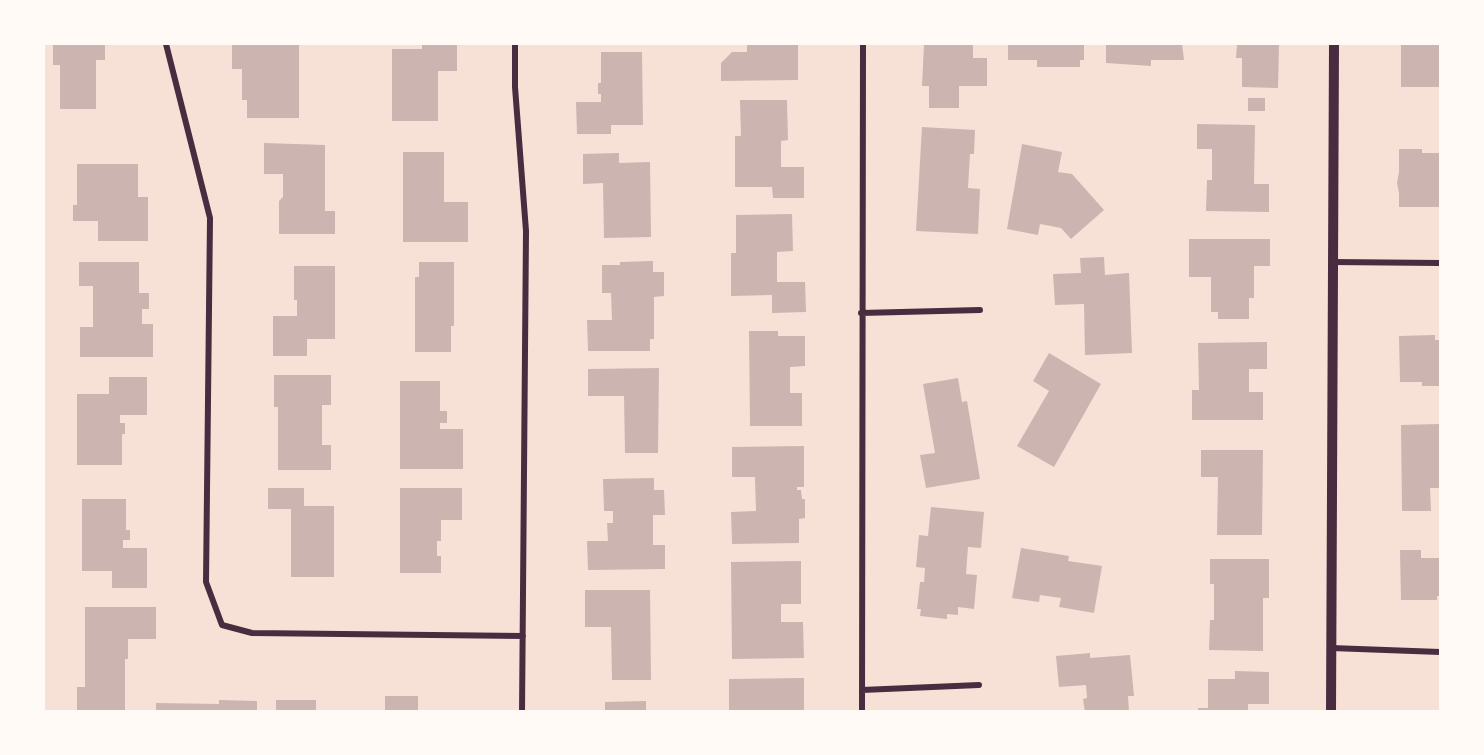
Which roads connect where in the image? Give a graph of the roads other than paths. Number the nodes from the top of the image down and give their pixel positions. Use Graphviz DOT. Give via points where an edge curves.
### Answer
graph roads {
  1 [pos="166,44"];
  2 [pos="515,44"];
  3 [pos="863,44"];
  4 [pos="1334,44"];
  5 [pos="1332,262"];
  6 [pos="1440,263"];
  7 [pos="980,310"];
  8 [pos="861,313"];
  9 [pos="523,636"];
  10 [pos="1330,648"];
  11 [pos="1440,652"];
  12 [pos="978,685"];
  13 [pos="862,690"];
  14 [pos="522,711"];
  15 [pos="862,711"];
  16 [pos="1331,711"];
  1 -- 9 [label="street" via="210,218 206,582 222,625 252,633"];
  2 -- 9 [label="street" via="526,231"];
  3 -- 8 [label="street"];
  4 -- 5 [label="street"];
  5 -- 6 [label="street"];
  5 -- 10 [label="street"];
  7 -- 8 [label="street"];
  8 -- 13 [label="street"];
  9 -- 14 [label="street"];
  10 -- 11 [label="street"];
  10 -- 16 [label="street"];
  12 -- 13 [label="street"];
  13 -- 15 [label="street"];
}
